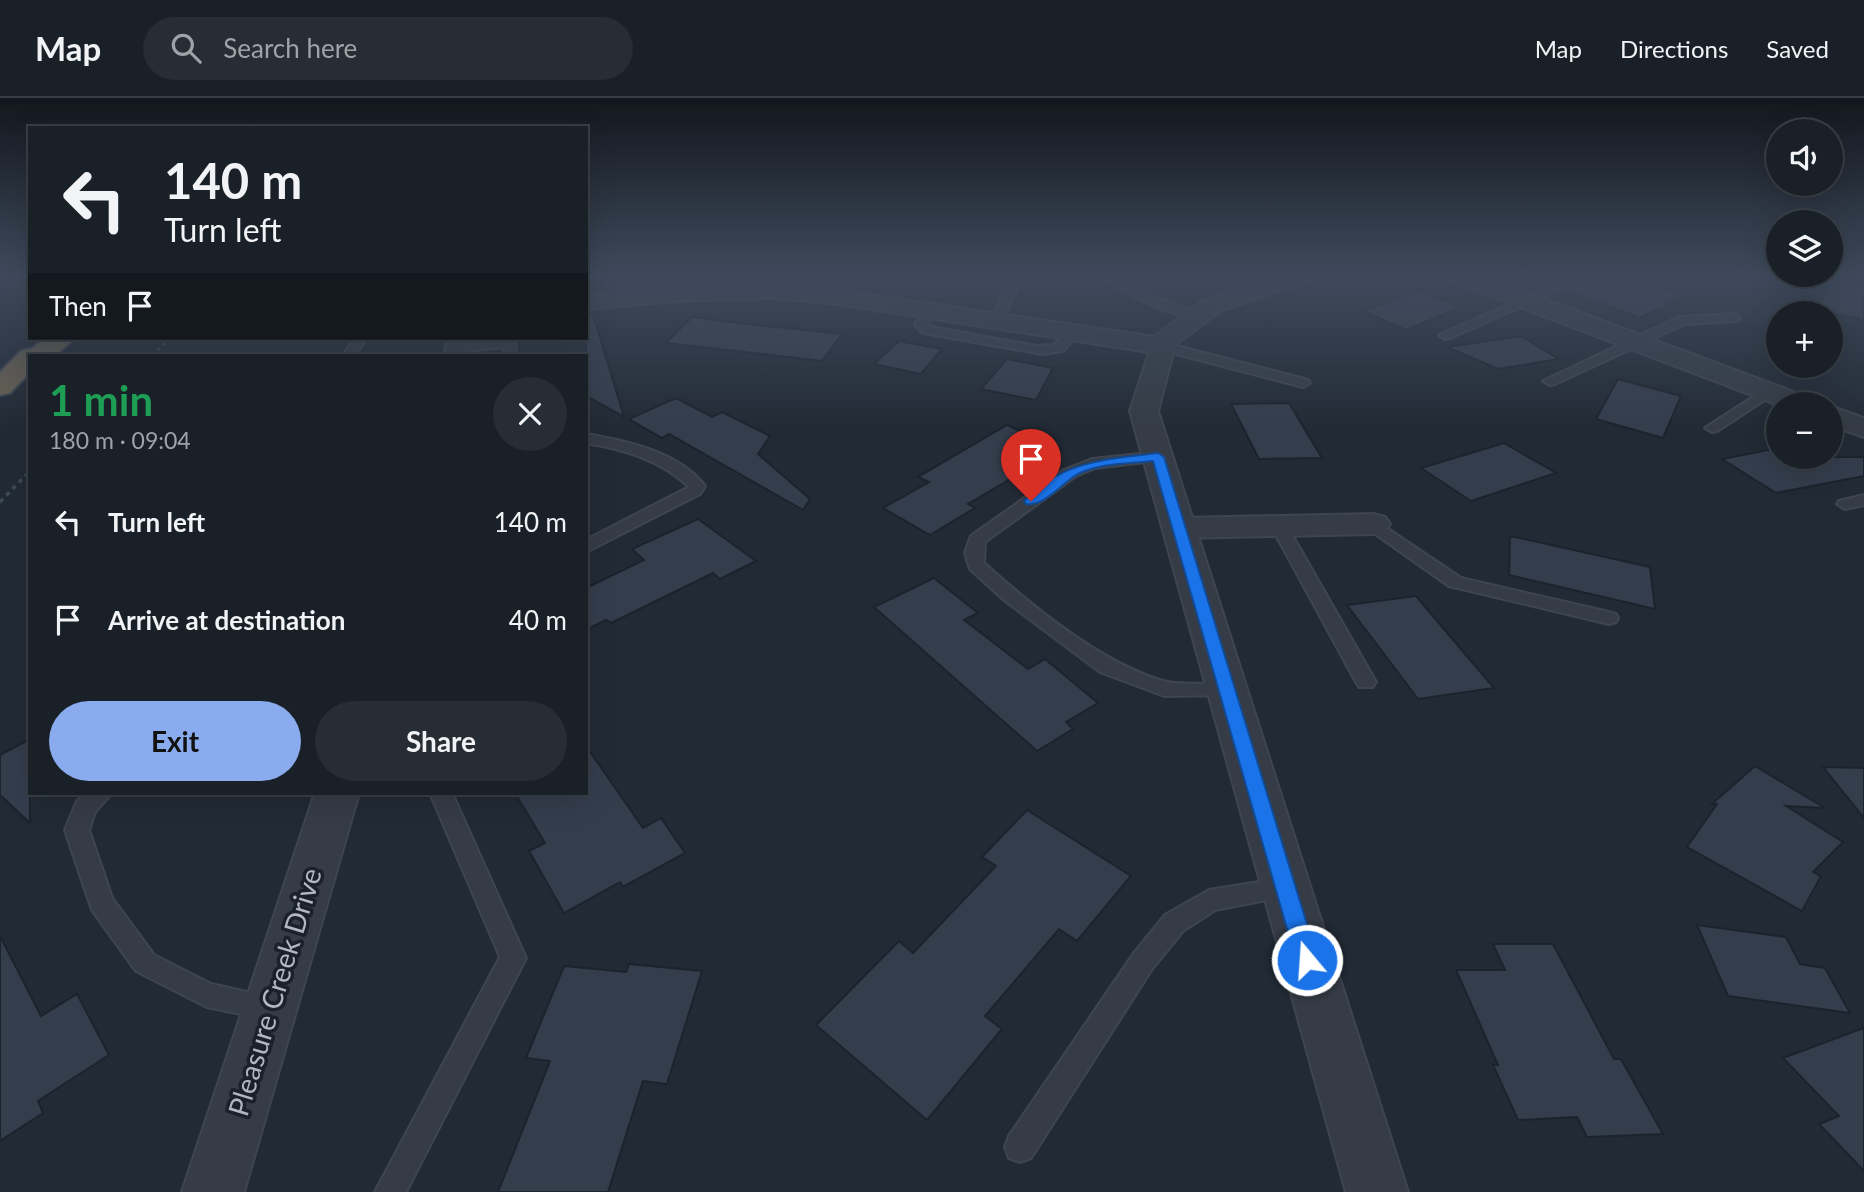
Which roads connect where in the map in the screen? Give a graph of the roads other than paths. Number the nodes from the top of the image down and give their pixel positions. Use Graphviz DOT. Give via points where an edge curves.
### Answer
graph roads {
  1 [pos="921,326"];
  2 [pos="1036,326"];
  3 [pos="1186,326"];
  4 [pos="1467,326"];
  5 [pos="1591,326"];
  6 [pos="1670,326"];
  7 [pos="1074,332"];
  8 [pos="1445,335"];
  9 [pos="47,340"];
  10 [pos="59,340"];
  11 [pos="1634,342"];
  12 [pos="1162,346"];
  13 [pos="459,347"];
  14 [pos="33,354"];
  15 [pos="41,354"];
  16 [pos="510,354"];
  17 [pos="28,359"];
  18 [pos="28,365"];
  19 [pos="1550,381"];
  20 [pos="1303,383"];
  21 [pos="2,385"];
  22 [pos="1767,392"];
  23 [pos="1766,393"];
  24 [pos="1843,420"];
  25 [pos="1712,428"];
  26 [pos="1864,428"];
  27 [pos="588,438"];
  28 [pos="1158,457"];
  29 [pos="1864,499"];
  30 [pos="1844,505"];
  31 [pos="1373,524"];
  32 [pos="1279,526"];
  33 [pos="1180,528"];
  34 [pos="588,546"];
  35 [pos="1609,618"];
  36 [pos="1366,682"];
  37 [pos="1228,690"];
  38 [pos="99,795"];
  39 [pos="336,795"];
  40 [pos="442,795"];
  41 [pos="1284,888"];
  42 [pos="270,1008"];
  43 [pos="1020,1147"];
  44 [pos="213,1192"];
  45 [pos="390,1192"];
  46 [pos="1377,1192"];
  1 -- 7 [label="lane" via="1054,352"];
  2 -- 7 [label="street"];
  3 -- 12 [label="street"];
  4 -- 8 [label="lane"];
  5 -- 11 [label="street"];
  6 -- 11 [label="lane"];
  7 -- 12 [label="street"];
  9 -- 14 [label="highway"];
  10 -- 15 [label="highway"];
  11 -- 19 [label="lane"];
  11 -- 22 [label="street"];
  12 -- 20 [label="lane"];
  12 -- 28 [label="street" via="1144,411"];
  13 -- 16 [label="lane" via="504,343 510,344"];
  17 -- 21 [label="highway"];
  18 -- 21 [label="highway"];
  23 -- 25 [label="lane"];
  24 -- 26 [label="street"];
  27 -- 34 [label="lane" via="645,454 697,486"];
  28 -- 33 [label="street"];
  28 -- 37 [label="lane" via="1092,464 1070,473 978,540 975,565 1107,667 1164,689"];
  29 -- 30 [label="lane"];
  31 -- 32 [label="street"];
  31 -- 35 [label="lane" via="1455,582"];
  32 -- 33 [label="street"];
  32 -- 36 [label="lane"];
  33 -- 37 [label="street"];
  37 -- 41 [label="street"];
  38 -- 42 [label="lane" via="85,807 77,830 101,903 145,963 207,995"];
  39 -- 42 [label="street, Pleasure Creek Drive"];
  40 -- 45 [label="lane" via="513,958"];
  41 -- 43 [label="lane" via="1209,901 1174,923 1143,961"];
  41 -- 46 [label="street"];
  42 -- 44 [label="street, Pleasure Creek Drive"];
}
